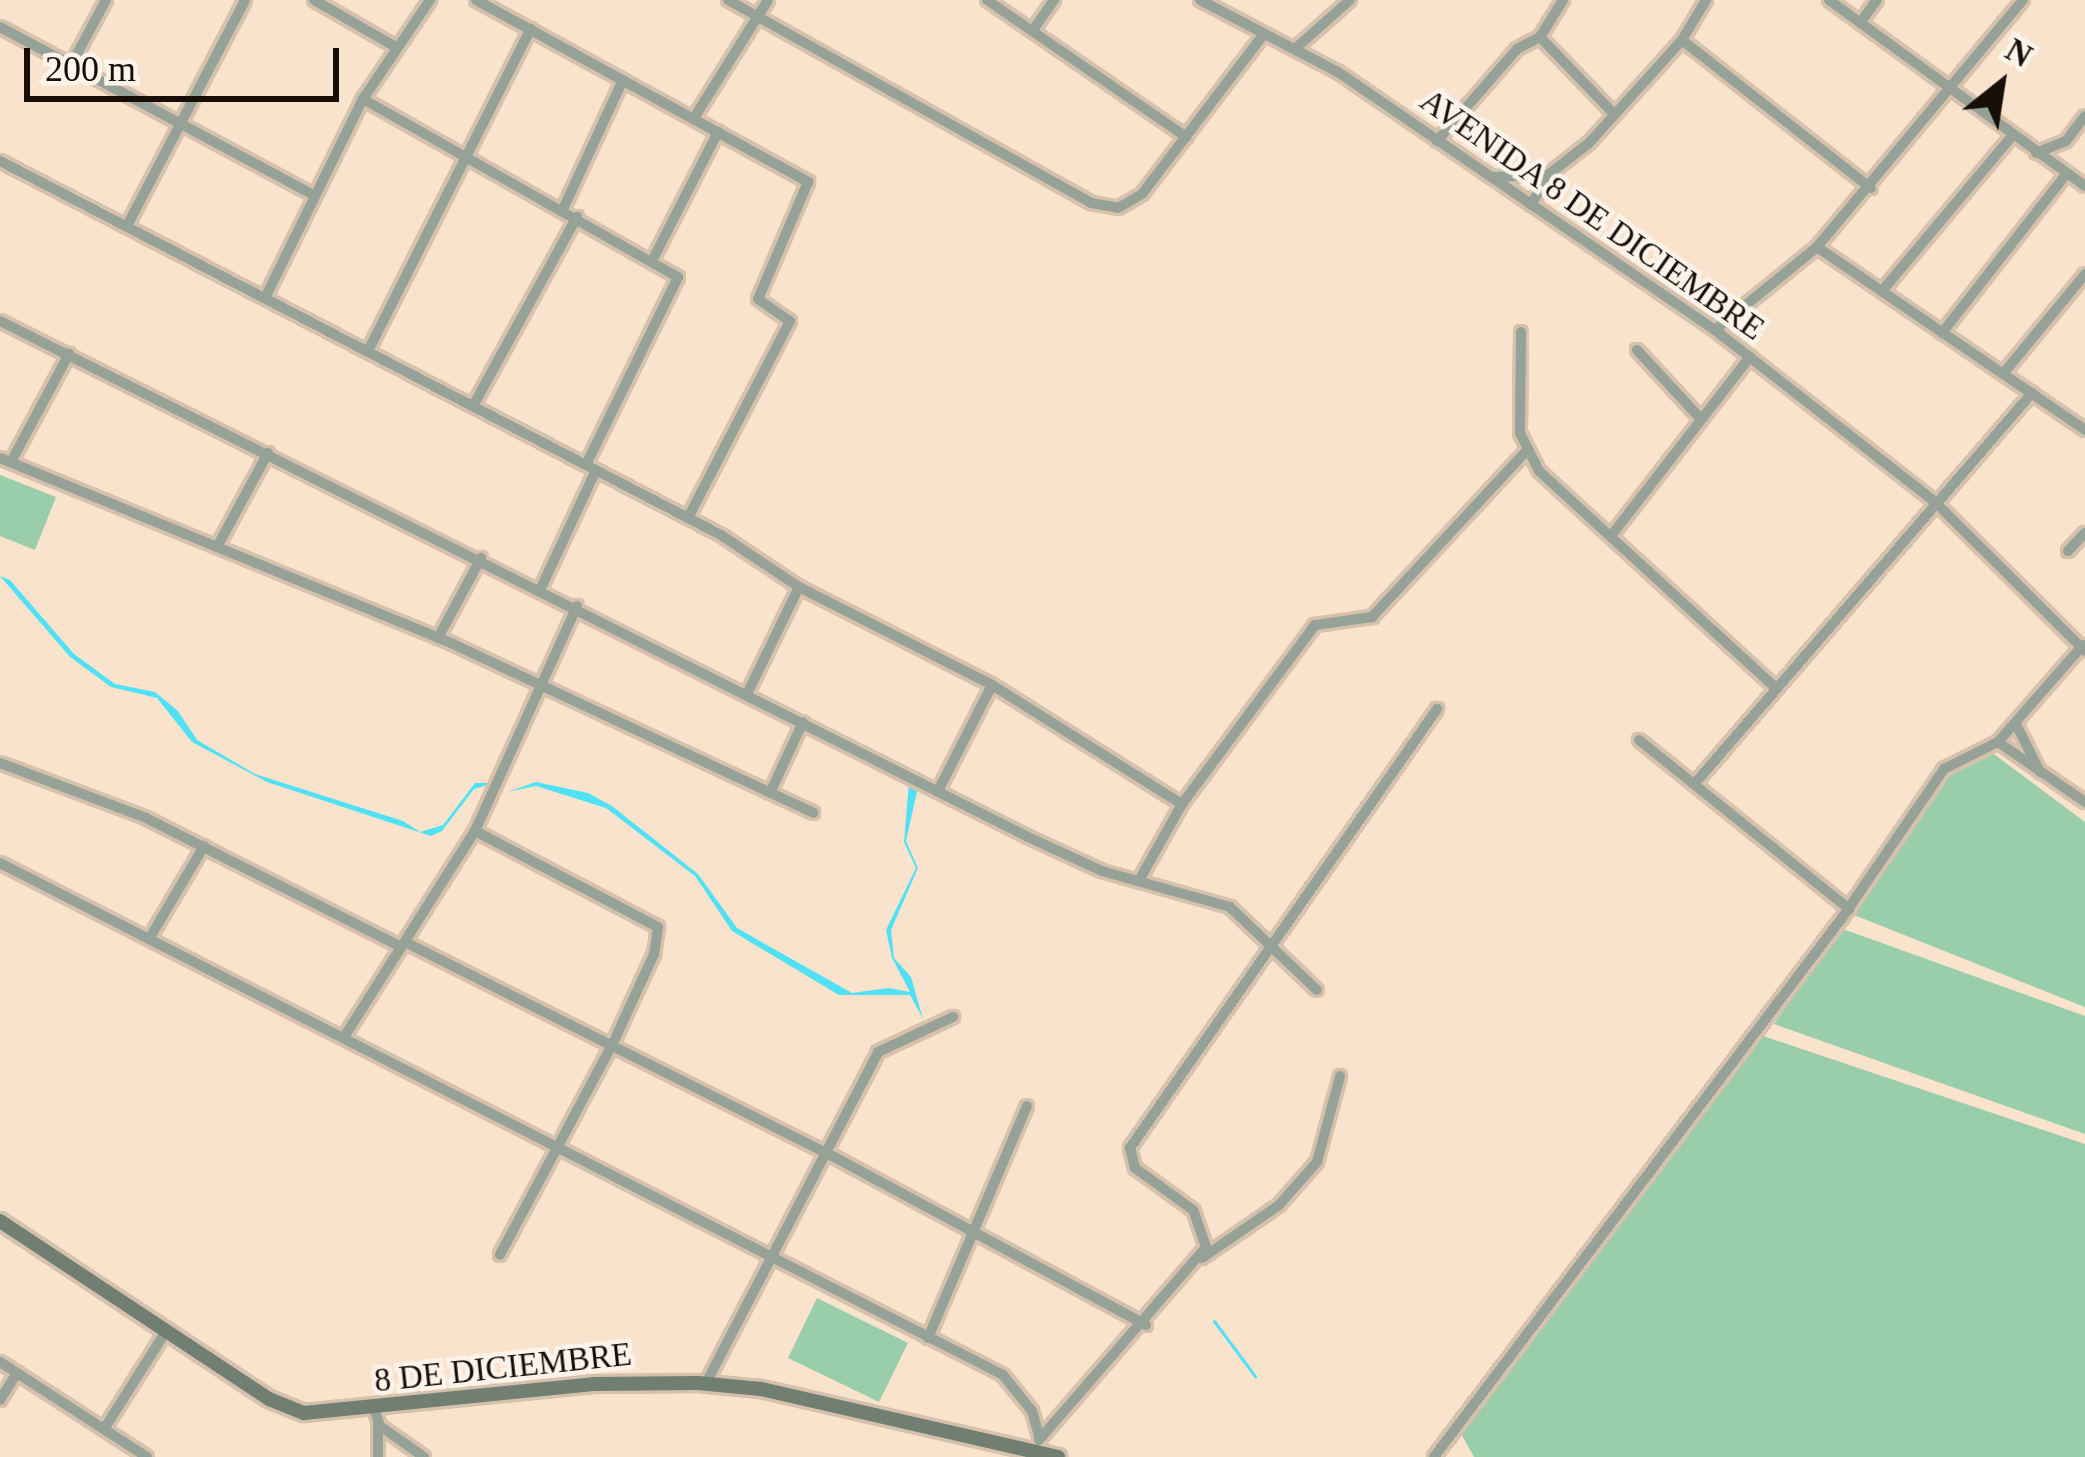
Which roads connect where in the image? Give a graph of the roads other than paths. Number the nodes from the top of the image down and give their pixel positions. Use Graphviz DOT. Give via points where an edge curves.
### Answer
graph roads {
  1 [pos="106,0"];
  2 [pos="245,0"];
  3 [pos="314,0"];
  4 [pos="430,0"];
  5 [pos="476,0"];
  6 [pos="728,0"];
  7 [pos="768,0"];
  8 [pos="987,0"];
  9 [pos="1054,0"];
  10 [pos="1199,0"];
  11 [pos="1350,0"];
  12 [pos="1563,0"];
  13 [pos="1706,0"];
  14 [pos="1829,0"];
  15 [pos="1877,0"];
  16 [pos="2023,0"];
  17 [pos="757,17"];
  18 [pos="1860,23"];
  19 [pos="0,27"];
  20 [pos="530,29"];
  21 [pos="1033,30"];
  22 [pos="1264,34"];
  23 [pos="1540,37"];
  24 [pos="1682,40"];
  25 [pos="394,46"];
  26 [pos="1296,48"];
  27 [pos="71,65"];
  28 [pos="623,80"];
  29 [pos="1953,92"];
  30 [pos="363,99"];
  31 [pos="1614,114"];
  32 [pos="2085,116"];
  33 [pos="694,118"];
  34 [pos="180,124"];
  35 [pos="718,132"];
  36 [pos="2013,135"];
  37 [pos="1186,137"];
  38 [pos="1437,141"];
  39 [pos="2036,153"];
  40 [pos="471,158"];
  41 [pos="0,160"];
  42 [pos="2067,173"];
  43 [pos="1548,175"];
  44 [pos="1492,177"];
  45 [pos="2085,186"];
  46 [pos="1871,188"];
  47 [pos="315,196"];
  48 [pos="1531,205"];
  49 [pos="563,209"];
  50 [pos="577,217"];
  51 [pos="127,226"];
  52 [pos="1816,247"];
  53 [pos="653,259"];
  54 [pos="2085,274"];
  55 [pos="1882,292"];
  56 [pos="265,298"];
  57 [pos="0,321"];
  58 [pos="1714,330"];
  59 [pos="1521,332"];
  60 [pos="1942,333"];
  61 [pos="1636,350"];
  62 [pos="368,351"];
  63 [pos="69,354"];
  64 [pos="1750,357"];
  65 [pos="2003,374"];
  66 [pos="2032,393"];
  67 [pos="473,406"];
  68 [pos="1700,418"];
  69 [pos="2085,430"];
  70 [pos="1526,451"];
  71 [pos="268,453"];
  72 [pos="5,460"];
  73 [pos="591,467"];
  74 [pos="1935,502"];
  75 [pos="688,518"];
  76 [pos="2085,533"];
  77 [pos="1611,536"];
  78 [pos="217,547"];
  79 [pos="2068,551"];
  80 [pos="481,558"];
  81 [pos="800,587"];
  82 [pos="542,588"];
  83 [pos="577,606"];
  84 [pos="438,638"];
  85 [pos="2084,647"];
  86 [pos="992,685"];
  87 [pos="543,686"];
  88 [pos="1776,688"];
  89 [pos="748,692"];
  90 [pos="1437,709"];
  91 [pos="803,722"];
  92 [pos="2016,724"];
  93 [pos="1639,740"];
  94 [pos="1998,742"];
  95 [pos="0,763"];
  96 [pos="2040,772"];
  97 [pos="1697,781"];
  98 [pos="938,791"];
  99 [pos="770,793"];
  100 [pos="2085,802"];
  101 [pos="1182,804"];
  102 [pos="813,813"];
  103 [pos="475,831"];
  104 [pos="204,846"];
  105 [pos="0,863"];
  106 [pos="1141,877"];
  107 [pos="1849,909"];
  108 [pos="152,934"];
  109 [pos="403,944"];
  110 [pos="1269,948"];
  111 [pos="1317,990"];
  112 [pos="953,1017"];
  113 [pos="346,1034"];
  114 [pos="613,1043"];
  115 [pos="1340,1076"];
  116 [pos="1027,1106"];
  117 [pos="555,1149"];
  118 [pos="823,1151"];
  119 [pos="0,1222"];
  120 [pos="975,1229"];
  121 [pos="500,1255"];
  122 [pos="766,1259"];
  123 [pos="1199,1260"];
  124 [pos="1146,1325"];
  125 [pos="164,1333"];
  126 [pos="928,1338"];
  127 [pos="0,1362"];
  128 [pos="17,1373"];
  129 [pos="706,1383"];
  130 [pos="0,1400"];
  131 [pos="376,1415"];
  132 [pos="104,1429"];
  133 [pos="1036,1444"];
  134 [pos="147,1457"];
  135 [pos="378,1457"];
  136 [pos="424,1457"];
  137 [pos="1058,1457"];
  138 [pos="1434,1457"];
  1 -- 27 [label="street"];
  2 -- 34 [label="street"];
  3 -- 25 [label="street"];
  4 -- 25 [label="street"];
  5 -- 20 [label="street"];
  6 -- 17 [label="street"];
  7 -- 17 [label="street"];
  8 -- 21 [label="street"];
  9 -- 21 [label="street"];
  10 -- 22 [label="street, AVENIDA 8 DE DICIEMBRE"];
  11 -- 26 [label="street"];
  12 -- 23 [label="street"];
  13 -- 24 [label="street"];
  14 -- 18 [label="street"];
  15 -- 18 [label="street"];
  16 -- 29 [label="street"];
  17 -- 33 [label="street"];
  17 -- 37 [label="street" via="1091,203 1118,208 1142,194"];
  18 -- 29 [label="street"];
  19 -- 27 [label="street"];
  20 -- 28 [label="street"];
  20 -- 40 [label="street"];
  21 -- 37 [label="street"];
  22 -- 26 [label="street, AVENIDA 8 DE DICIEMBRE"];
  22 -- 37 [label="street"];
  23 -- 31 [label="street"];
  23 -- 38 [label="street" via="1516,49"];
  24 -- 31 [label="street"];
  24 -- 46 [label="street"];
  25 -- 30 [label="street"];
  26 -- 38 [label="street, AVENIDA 8 DE DICIEMBRE"];
  27 -- 34 [label="street"];
  28 -- 33 [label="street"];
  28 -- 49 [label="street"];
  29 -- 36 [label="street"];
  29 -- 46 [label="street"];
  30 -- 40 [label="street"];
  30 -- 47 [label="street"];
  31 -- 43 [label="street"];
  32 -- 39 [label="street" via="2066,141"];
  33 -- 35 [label="street"];
  34 -- 47 [label="street"];
  34 -- 51 [label="street"];
  35 -- 53 [label="street"];
  35 -- 75 [label="street" via="802,175 810,187 758,299 790,321"];
  36 -- 39 [label="street"];
  36 -- 55 [label="street"];
  38 -- 44 [label="street, AVENIDA 8 DE DICIEMBRE"];
  39 -- 42 [label="street"];
  40 -- 49 [label="street"];
  40 -- 62 [label="street"];
  41 -- 51 [label="street"];
  42 -- 45 [label="street"];
  42 -- 60 [label="street"];
  43 -- 44 [label="street"];
  43 -- 48 [label="street"];
  44 -- 48 [label="street, AVENIDA 8 DE DICIEMBRE"];
  46 -- 52 [label="street"];
  47 -- 56 [label="street"];
  48 -- 58 [label="street, AVENIDA 8 DE DICIEMBRE"];
  49 -- 50 [label="street"];
  50 -- 53 [label="street"];
  50 -- 67 [label="street"];
  51 -- 56 [label="street"];
  52 -- 55 [label="street"];
  52 -- 58 [label="street"];
  53 -- 73 [label="street" via="679,282"];
  54 -- 65 [label="street"];
  55 -- 60 [label="street"];
  56 -- 62 [label="street"];
  57 -- 63 [label="street"];
  58 -- 64 [label="street, AVENIDA 8 DE DICIEMBRE"];
  59 -- 70 [label="street" via="1518,410"];
  60 -- 65 [label="street"];
  61 -- 68 [label="street"];
  62 -- 67 [label="street"];
  63 -- 71 [label="street"];
  63 -- 72 [label="street"];
  64 -- 68 [label="street"];
  64 -- 74 [label="street, AVENIDA 8 DE DICIEMBRE"];
  65 -- 66 [label="street"];
  66 -- 69 [label="street"];
  66 -- 74 [label="street"];
  67 -- 73 [label="street"];
  68 -- 77 [label="street"];
  70 -- 77 [label="street" via="1553,487"];
  70 -- 101 [label="street" via="1372,617 1315,625"];
  71 -- 78 [label="street"];
  71 -- 80 [label="street"];
  72 -- 78 [label="street"];
  73 -- 75 [label="street"];
  73 -- 82 [label="street"];
  74 -- 85 [label="street, AVENIDA 8 DE DICIEMBRE"];
  74 -- 88 [label="street"];
  75 -- 81 [label="street"];
  76 -- 79 [label="street"];
  77 -- 88 [label="street"];
  78 -- 84 [label="street"];
  80 -- 82 [label="street"];
  80 -- 84 [label="street"];
  81 -- 86 [label="street"];
  81 -- 89 [label="street"];
  82 -- 83 [label="street"];
  83 -- 87 [label="street"];
  83 -- 89 [label="street"];
  84 -- 87 [label="street"];
  85 -- 92 [label="street"];
  86 -- 98 [label="street"];
  86 -- 101 [label="street"];
  87 -- 99 [label="street"];
  87 -- 103 [label="street"];
  88 -- 97 [label="street"];
  89 -- 91 [label="street"];
  90 -- 110 [label="street"];
  91 -- 98 [label="street"];
  91 -- 99 [label="street"];
  92 -- 94 [label="street"];
  92 -- 96 [label="street"];
  93 -- 97 [label="street"];
  94 -- 96 [label="street"];
  94 -- 107 [label="street" via="1944,770"];
  95 -- 104 [label="street"];
  96 -- 100 [label="street"];
  97 -- 107 [label="street"];
  98 -- 106 [label="street" via="1102,871"];
  99 -- 102 [label="street"];
  101 -- 106 [label="street"];
  103 -- 109 [label="street"];
  103 -- 114 [label="street" via="658,927 654,954"];
  104 -- 108 [label="street"];
  104 -- 109 [label="street"];
  105 -- 108 [label="street"];
  106 -- 110 [label="street" via="1230,908"];
  107 -- 138 [label="street"];
  108 -- 113 [label="street"];
  109 -- 113 [label="street"];
  109 -- 114 [label="street"];
  110 -- 111 [label="street"];
  110 -- 123 [label="street" via="1128,1153 1135,1168 1183,1199 1202,1223"];
  112 -- 118 [label="street" via="878,1052"];
  113 -- 117 [label="street"];
  114 -- 117 [label="street"];
  114 -- 118 [label="street"];
  115 -- 123 [label="street" via="1317,1162 1279,1205"];
  116 -- 120 [label="street"];
  117 -- 121 [label="street"];
  117 -- 122 [label="street"];
  118 -- 120 [label="street"];
  118 -- 122 [label="street"];
  119 -- 125 [label="street, 8 DE DICIEMBRE"];
  120 -- 124 [label="street"];
  120 -- 126 [label="street"];
  122 -- 126 [label="street"];
  122 -- 129 [label="street"];
  123 -- 124 [label="street"];
  124 -- 133 [label="street"];
  125 -- 131 [label="street, 8 DE DICIEMBRE" via="279,1405"];
  125 -- 132 [label="street"];
  126 -- 133 [label="street" via="1015,1385"];
  127 -- 128 [label="street"];
  128 -- 130 [label="street"];
  128 -- 132 [label="street"];
  129 -- 131 [label="street, 8 DE DICIEMBRE" via="594,1384"];
  129 -- 133 [label="street, 8 DE DICIEMBRE"];
  131 -- 135 [label="street"];
  131 -- 136 [label="street"];
  132 -- 134 [label="street"];
  133 -- 137 [label="street, 8 DE DICIEMBRE"];
}
